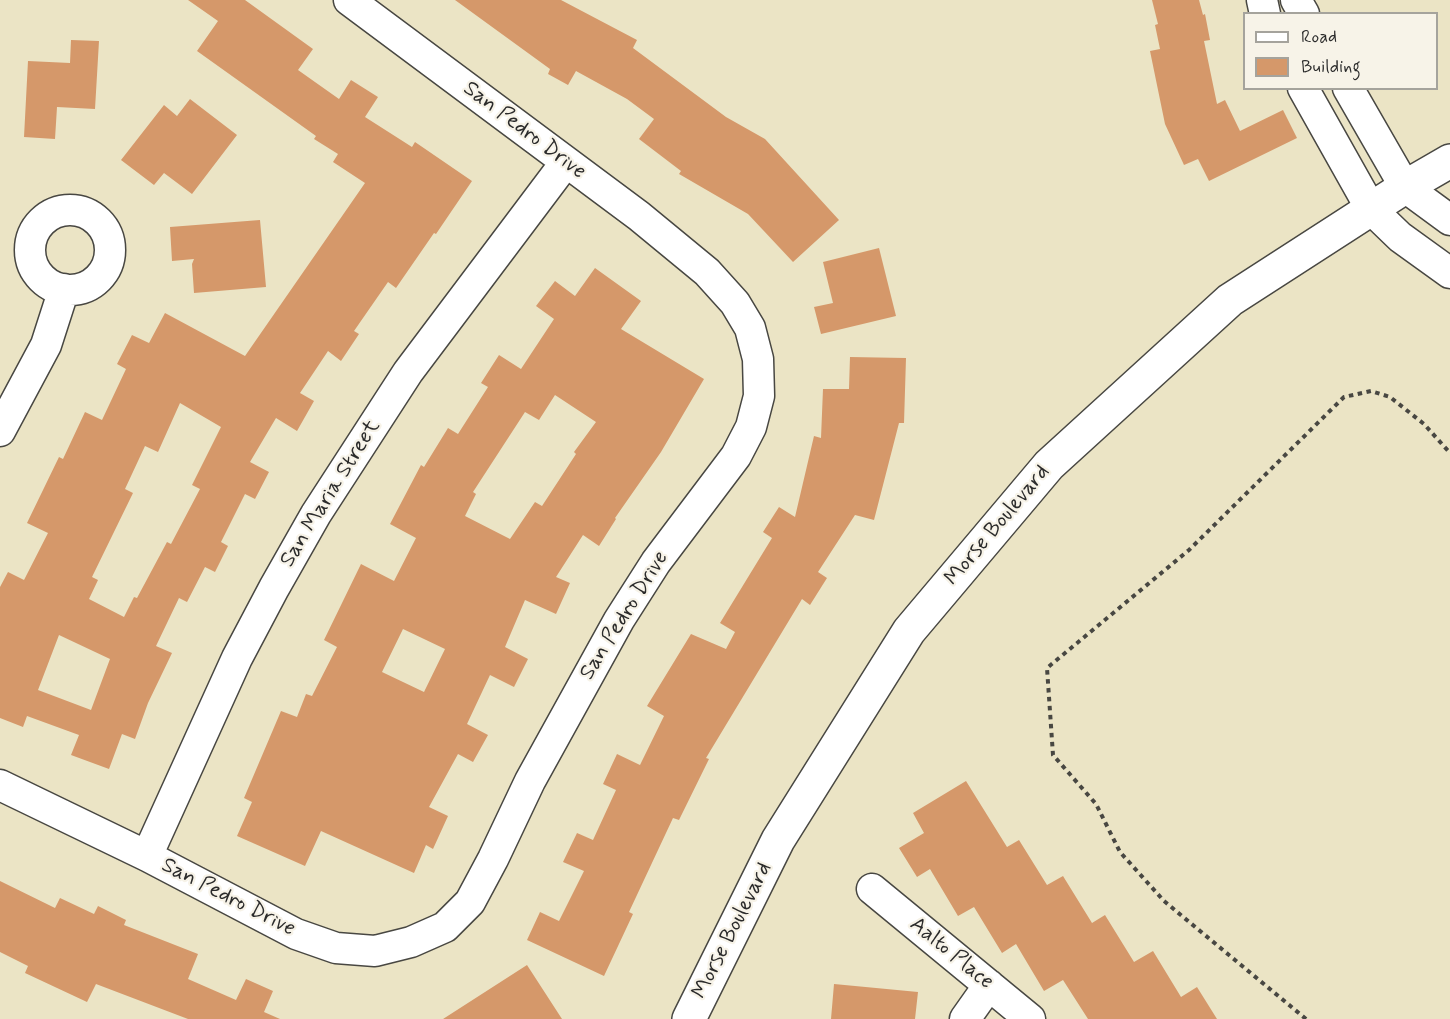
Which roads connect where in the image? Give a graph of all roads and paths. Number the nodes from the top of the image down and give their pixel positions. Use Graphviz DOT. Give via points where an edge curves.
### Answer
graph roads {
  1 [pos="350,0"];
  2 [pos="1304,90"];
  3 [pos="1349,90"];
  4 [pos="1450,161"];
  5 [pos="566,162"];
  6 [pos="1405,186"];
  7 [pos="1371,209"];
  8 [pos="1450,220"];
  9 [pos="1450,273"];
  10 [pos="64,289"];
  11 [pos="0,431"];
  12 [pos="1450,453"];
  13 [pos="0,785"];
  14 [pos="147,856"];
  15 [pos="872,889"];
  16 [pos="989,986"];
  17 [pos="689,1019"];
  18 [pos="965,1019"];
  19 [pos="1030,1019"];
  20 [pos="1306,1019"];
  1 -- 5 [label="street, San Pedro Drive"];
  2 -- 7 [label="street"];
  3 -- 6 [label="street"];
  4 -- 6 [label="street, Morse Boulevard"];
  5 -- 14 [label="street, San Maria Street" via="408,372 316,514 237,658"];
  5 -- 14 [label="street, San Pedro Drive" via="707,272 735,303 750,328 758,359 759,396 751,427 736,456 656,562 620,620 530,781 470,902 445,927 411,942 375,951 336,948 296,934"];
  6 -- 7 [label="street, Morse Boulevard"];
  6 -- 8 [label="street"];
  7 -- 9 [label="street" via="1400,237"];
  7 -- 17 [label="street, Morse Boulevard" via="1230,300 1041,474 909,631 778,840"];
  10 -- 11 [label="street" via="46,345"];
  12 -- 20 [label="path" via="1424,424 1390,397 1371,392 1344,397 1190,550 1047,668 1053,755 1096,804 1120,852 1164,901"];
  13 -- 14 [label="street, San Pedro Drive"];
  15 -- 16 [label="street, Aalto Place"];
  16 -- 18 [label="street"];
  16 -- 19 [label="street, Aalto Place"];
}
